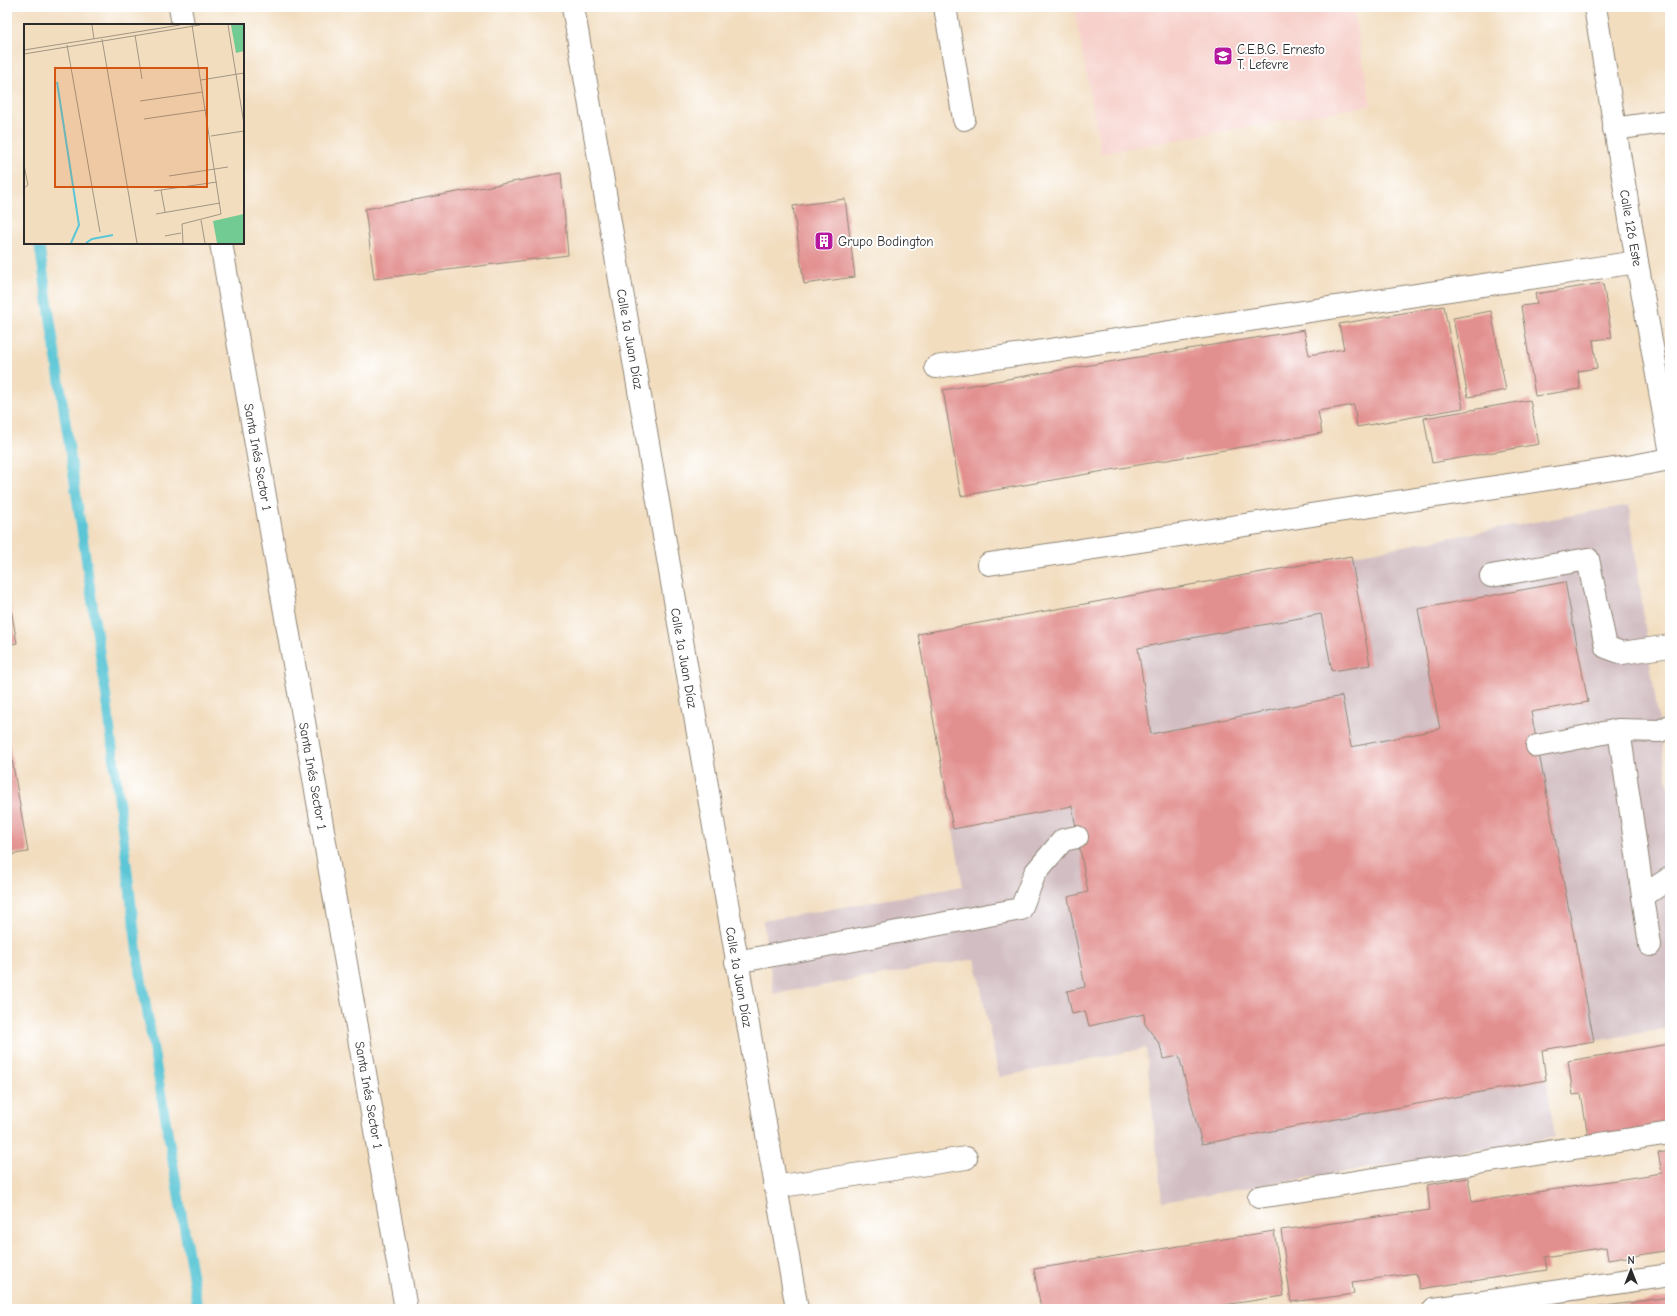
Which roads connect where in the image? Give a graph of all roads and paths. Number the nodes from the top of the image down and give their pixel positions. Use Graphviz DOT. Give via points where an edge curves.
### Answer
graph roads {
  1 [pos="180,7"];
  2 [pos="573,7"];
  3 [pos="945,7"];
  4 [pos="1595,7"];
  5 [pos="183,24"];
  6 [pos="964,119"];
  7 [pos="1670,121"];
  8 [pos="1614,129"];
  9 [pos="220,244"];
  10 [pos="1637,262"];
  11 [pos="936,367"];
  12 [pos="1670,448"];
  13 [pos="1670,459"];
  14 [pos="988,564"];
  15 [pos="1491,576"];
  16 [pos="1670,646"];
  17 [pos="1670,726"];
  18 [pos="1619,730"];
  19 [pos="1537,746"];
  20 [pos="1077,837"];
  21 [pos="1670,878"];
  22 [pos="1643,896"];
  23 [pos="1650,945"];
  24 [pos="736,962"];
  25 [pos="1670,1134"];
  26 [pos="966,1158"];
  27 [pos="775,1187"];
  28 [pos="1260,1197"];
  29 [pos="1670,1274"];
  30 [pos="406,1309"];
  31 [pos="797,1309"];
  32 [pos="1434,1309"];
  1 -- 5 [label="street"];
  2 -- 24 [label="street, Calle 1a Juan Díaz"];
  3 -- 6 [label="street"];
  4 -- 8 [label="street, Calle 126 Este"];
  7 -- 8 [label="street"];
  8 -- 10 [label="street, Calle 126 Este"];
  9 -- 30 [label="street, Santa Inés Sector 1"];
  10 -- 11 [label="street"];
  10 -- 12 [label="street, Calle 126 Este"];
  13 -- 14 [label="street"];
  15 -- 16 [label="street" via="1588,559 1606,647 1622,653"];
  17 -- 18 [label="street" via="1660,731"];
  18 -- 19 [label="street"];
  18 -- 22 [label="street"];
  20 -- 24 [label="street" via="1063,840 1035,873 1021,908"];
  21 -- 22 [label="street"];
  22 -- 23 [label="street"];
  24 -- 27 [label="street, Calle 1a Juan Díaz"];
  25 -- 28 [label="street"];
  26 -- 27 [label="street"];
  27 -- 31 [label="street, Calle 1a Juan Díaz"];
  29 -- 32 [label="street"];
}
